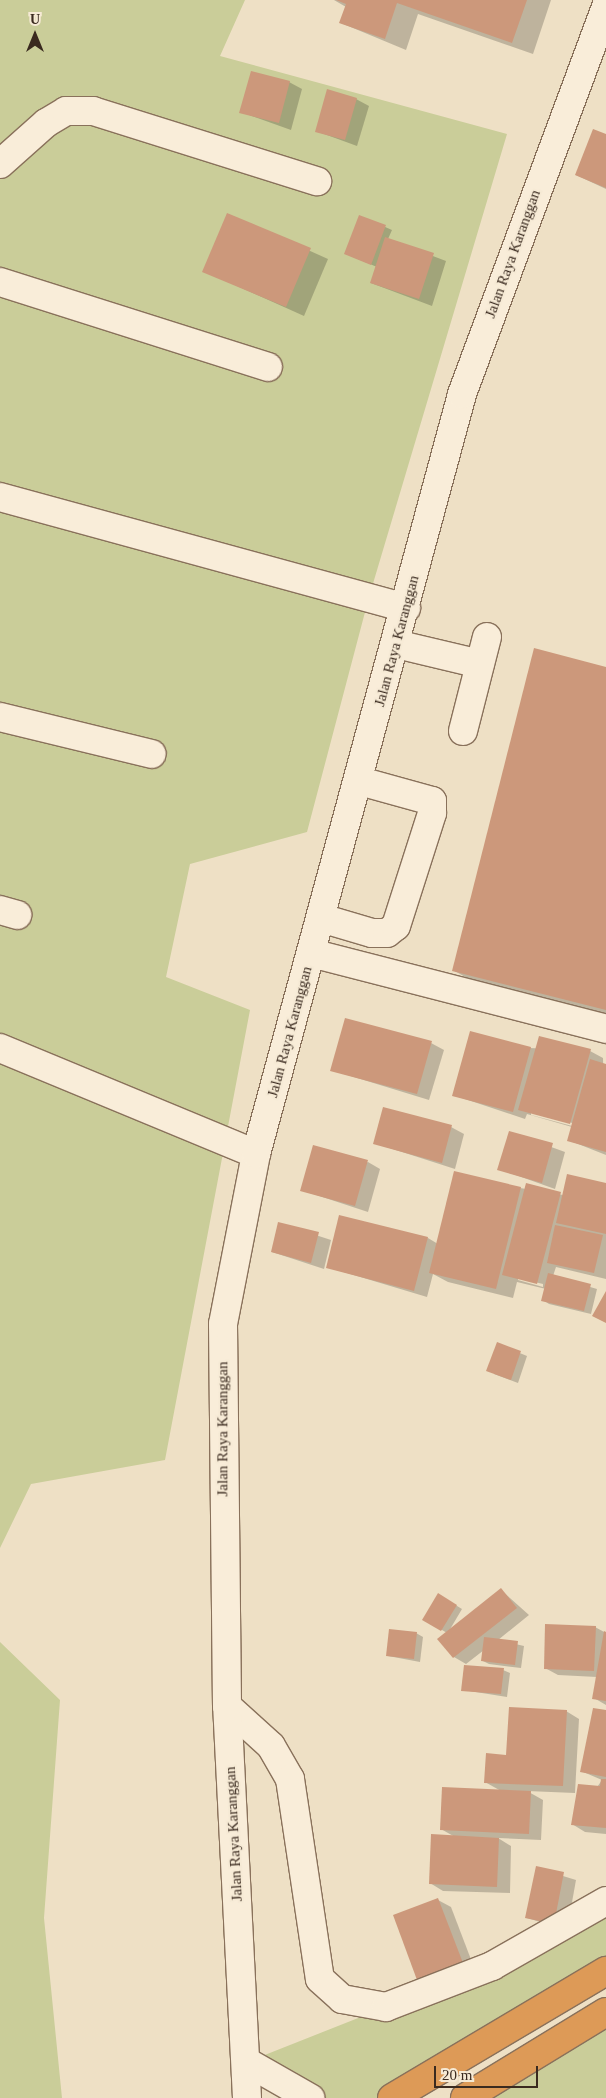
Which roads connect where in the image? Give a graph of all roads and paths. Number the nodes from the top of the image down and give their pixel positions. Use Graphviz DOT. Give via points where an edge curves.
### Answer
graph roads {
  1 [pos="606,6"];
  2 [pos="0,164"];
  3 [pos="317,181"];
  4 [pos="0,282"];
  5 [pos="268,367"];
  6 [pos="0,496"];
  7 [pos="406,608"];
  8 [pos="487,637"];
  9 [pos="396,644"];
  10 [pos="480,664"];
  11 [pos="0,717"];
  12 [pos="463,731"];
  13 [pos="152,754"];
  14 [pos="360,781"];
  15 [pos="321,918"];
  16 [pos="311,953"];
  17 [pos="606,1029"];
  18 [pos="0,1048"];
  19 [pos="256,1154"];
  20 [pos="227,1706"];
  21 [pos="606,1901"];
  22 [pos="606,1971"];
  23 [pos="606,2012"];
  24 [pos="247,2062"];
  25 [pos="247,2098"];
  26 [pos="310,2098"];
  27 [pos="392,2098"];
  28 [pos="465,2098"];
  1 -- 7 [label="street, Jalan Raya Karanggan" via="462,394"];
  2 -- 3 [label="street" via="46,123 66,111 93,111"];
  4 -- 5 [label="street"];
  6 -- 7 [label="street"];
  7 -- 9 [label="street, Jalan Raya Karanggan"];
  8 -- 10 [label="street"];
  9 -- 10 [label="street"];
  9 -- 14 [label="street, Jalan Raya Karanggan"];
  10 -- 12 [label="street"];
  11 -- 13 [label="street"];
  14 -- 15 [label="street, Jalan Raya Karanggan"];
  14 -- 15 [label="street" via="432,800 432,813 396,926 387,933 372,933"];
  15 -- 16 [label="street, Jalan Raya Karanggan"];
  16 -- 17 [label="street"];
  16 -- 19 [label="street, Jalan Raya Karanggan"];
  18 -- 19 [label="street"];
  19 -- 20 [label="street, Jalan Raya Karanggan" via="223,1324"];
  20 -- 21 [label="street" via="271,1746 290,1779 320,1979 342,1999 386,2007 492,1966"];
  20 -- 24 [label="street, Jalan Raya Karanggan"];
  22 -- 27 [label="highway"];
  23 -- 28 [label="highway"];
  24 -- 25 [label="street, Jalan Raya Karanggan"];
  24 -- 26 [label="street"];
}
